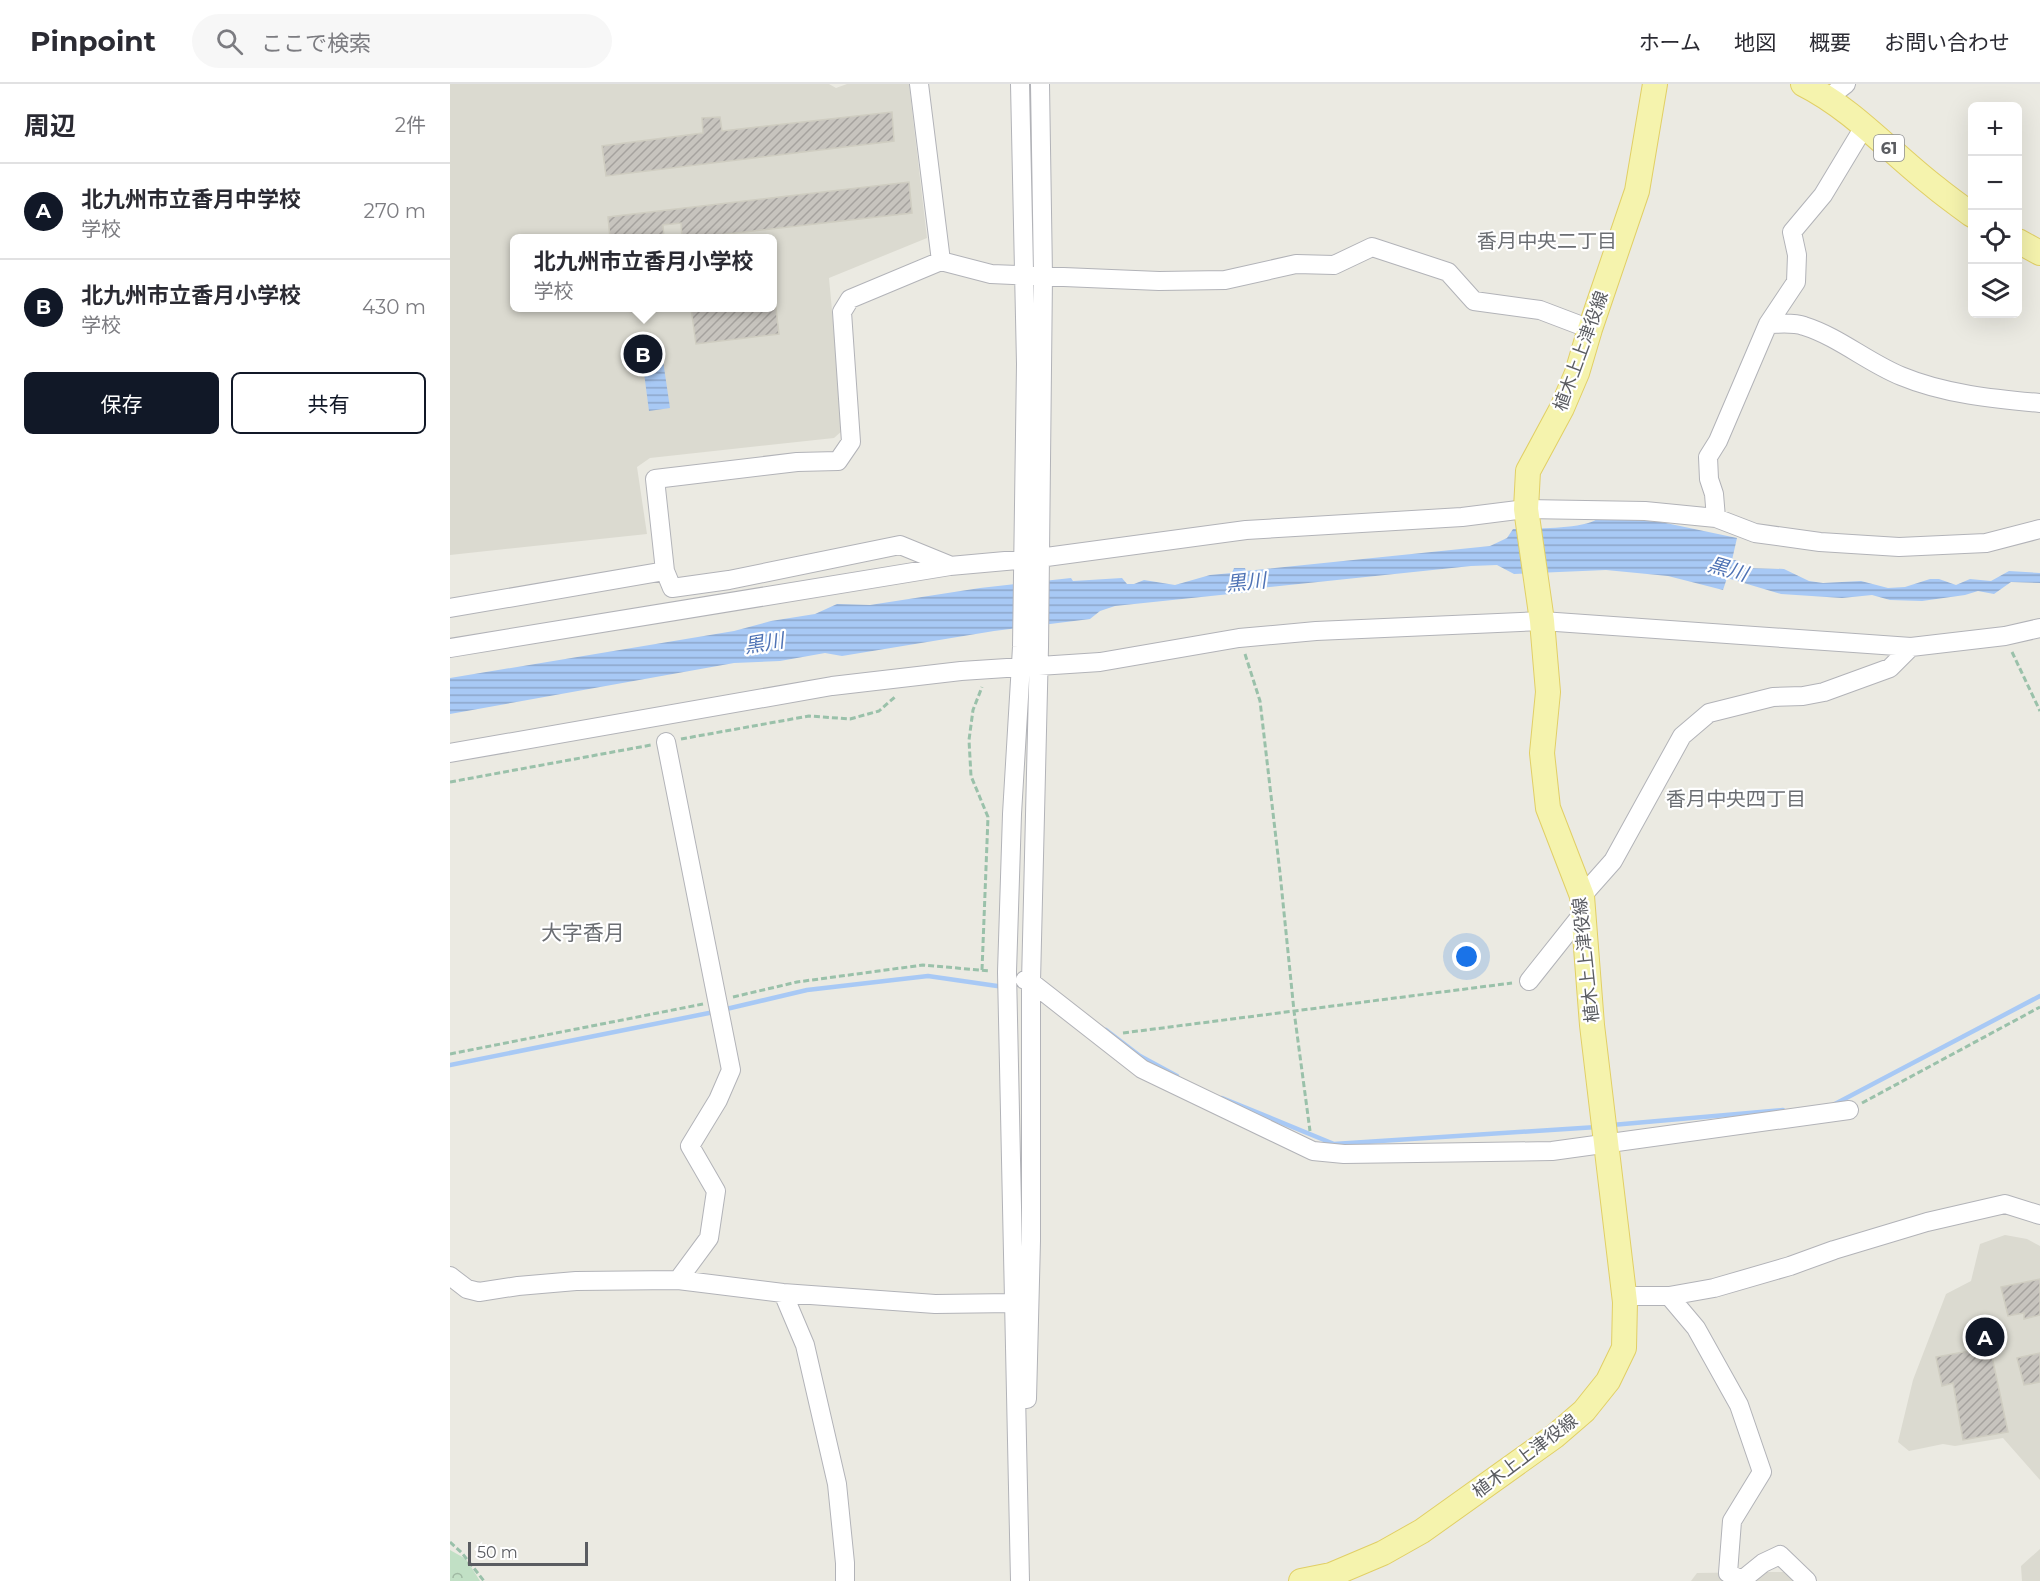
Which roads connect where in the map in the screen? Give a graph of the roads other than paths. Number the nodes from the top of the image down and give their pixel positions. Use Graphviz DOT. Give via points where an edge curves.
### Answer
graph roads {
  1 [pos="919,84"];
  2 [pos="1020,84"];
  3 [pos="1040,84"];
  4 [pos="1655,84"];
  5 [pos="1803,84"];
  6 [pos="1837,91"];
  7 [pos="1864,126"];
  8 [pos="1968,211"];
  9 [pos="2022,243"];
  10 [pos="2040,253"];
  11 [pos="941,261"];
  12 [pos="1024,275"];
  13 [pos="1043,276"];
  14 [pos="1768,324"];
  15 [pos="1590,329"];
  16 [pos="2040,403"];
  17 [pos="1527,515"];
  18 [pos="1716,518"];
  19 [pos="2040,529"];
  20 [pos="1031,559"];
  21 [pos="950,566"];
  22 [pos="665,571"];
  23 [pos="450,608"];
  24 [pos="1540,610"];
  25 [pos="2040,628"];
  26 [pos="1911,647"];
  27 [pos="450,648"];
  28 [pos="1029,668"];
  29 [pos="666,742"];
  30 [pos="450,753"];
  31 [pos="1583,905"];
  32 [pos="1007,972"];
  33 [pos="1529,981"];
  34 [pos="1031,982"];
  35 [pos="1849,1110"];
  36 [pos="1606,1143"];
  37 [pos="2040,1215"];
  38 [pos="450,1276"];
  39 [pos="678,1280"];
  40 [pos="783,1293"];
  41 [pos="1624,1296"];
  42 [pos="1669,1296"];
  43 [pos="1014,1303"];
  44 [pos="845,1581"];
  45 [pos="1020,1581"];
  46 [pos="1029,1581"];
  47 [pos="1300,1581"];
  48 [pos="1807,1581"];
  1 -- 11 [label="street"];
  2 -- 12 [label="street"];
  3 -- 13 [label="street"];
  4 -- 15 [label="main road, 植木上上津役線" via="1638,191"];
  5 -- 6 [label="main road, 61"];
  6 -- 7 [label="main road, 61"];
  7 -- 8 [label="main road, 61"];
  7 -- 14 [label="street" via="1823,195 1792,232 1797,255 1796,282"];
  9 -- 10 [label="main road"];
  11 -- 12 [label="street" via="991,274"];
  11 -- 22 [label="street" via="850,299 842,312 851,442 838,461 797,462 655,479"];
  12 -- 13 [label="street"];
  12 -- 20 [label="street"];
  13 -- 15 [label="street" via="1225,280 1296,264 1334,265 1372,247 1448,272 1474,301 1540,310"];
  13 -- 20 [label="street"];
  14 -- 16 [label="street" via="1802,325 1926,385"];
  14 -- 18 [label="street" via="1708,457"];
  15 -- 17 [label="main road, 植木上上津役線" via="1562,408 1528,471"];
  17 -- 18 [label="street" via="1645,511"];
  17 -- 20 [label="street" via="1246,530"];
  17 -- 24 [label="main road, 植木上上津役線"];
  18 -- 19 [label="street" via="1755,532 1820,542 1899,547 1986,543"];
  20 -- 21 [label="street"];
  20 -- 28 [label="street"];
  21 -- 22 [label="street" via="900,545 672,588"];
  21 -- 27 [label="street"];
  22 -- 23 [label="street"];
  24 -- 26 [label="street"];
  24 -- 28 [label="street" via="1239,638 1100,662"];
  24 -- 31 [label="main road, 植木上上津役線" via="1548,692 1542,753 1548,808"];
  25 -- 26 [label="street"];
  26 -- 31 [label="street" via="1890,668 1824,692 1773,697 1709,712 1682,736 1613,861"];
  28 -- 30 [label="street" via="961,671 832,687"];
  28 -- 32 [label="street" via="1012,814"];
  28 -- 34 [label="street"];
  29 -- 39 [label="street" via="731,1070 690,1146 716,1191 709,1238"];
  31 -- 33 [label="street"];
  31 -- 36 [label="main road, 植木上上津役線"];
  32 -- 34 [label="street"];
  32 -- 43 [label="street"];
  34 -- 36 [label="street" via="1142,1069 1313,1151 1552,1151"];
  34 -- 46 [label="street"];
  35 -- 36 [label="street"];
  36 -- 41 [label="main road, 植木上上津役線"];
  37 -- 42 [label="street" via="2005,1204 1927,1222 1714,1288"];
  38 -- 39 [label="street" via="467,1289 479,1292 576,1281"];
  39 -- 40 [label="street"];
  40 -- 43 [label="street" via="935,1304"];
  40 -- 44 [label="street" via="806,1345 837,1485"];
  41 -- 42 [label="street"];
  41 -- 47 [label="main road, 植木上上津役線" via="1624,1348 1608,1381 1584,1411 1422,1531 1331,1575"];
  42 -- 48 [label="street" via="1696,1328 1739,1405 1762,1472 1732,1521 1728,1573 1742,1580 1780,1555"];
  43 -- 45 [label="street"];
}
